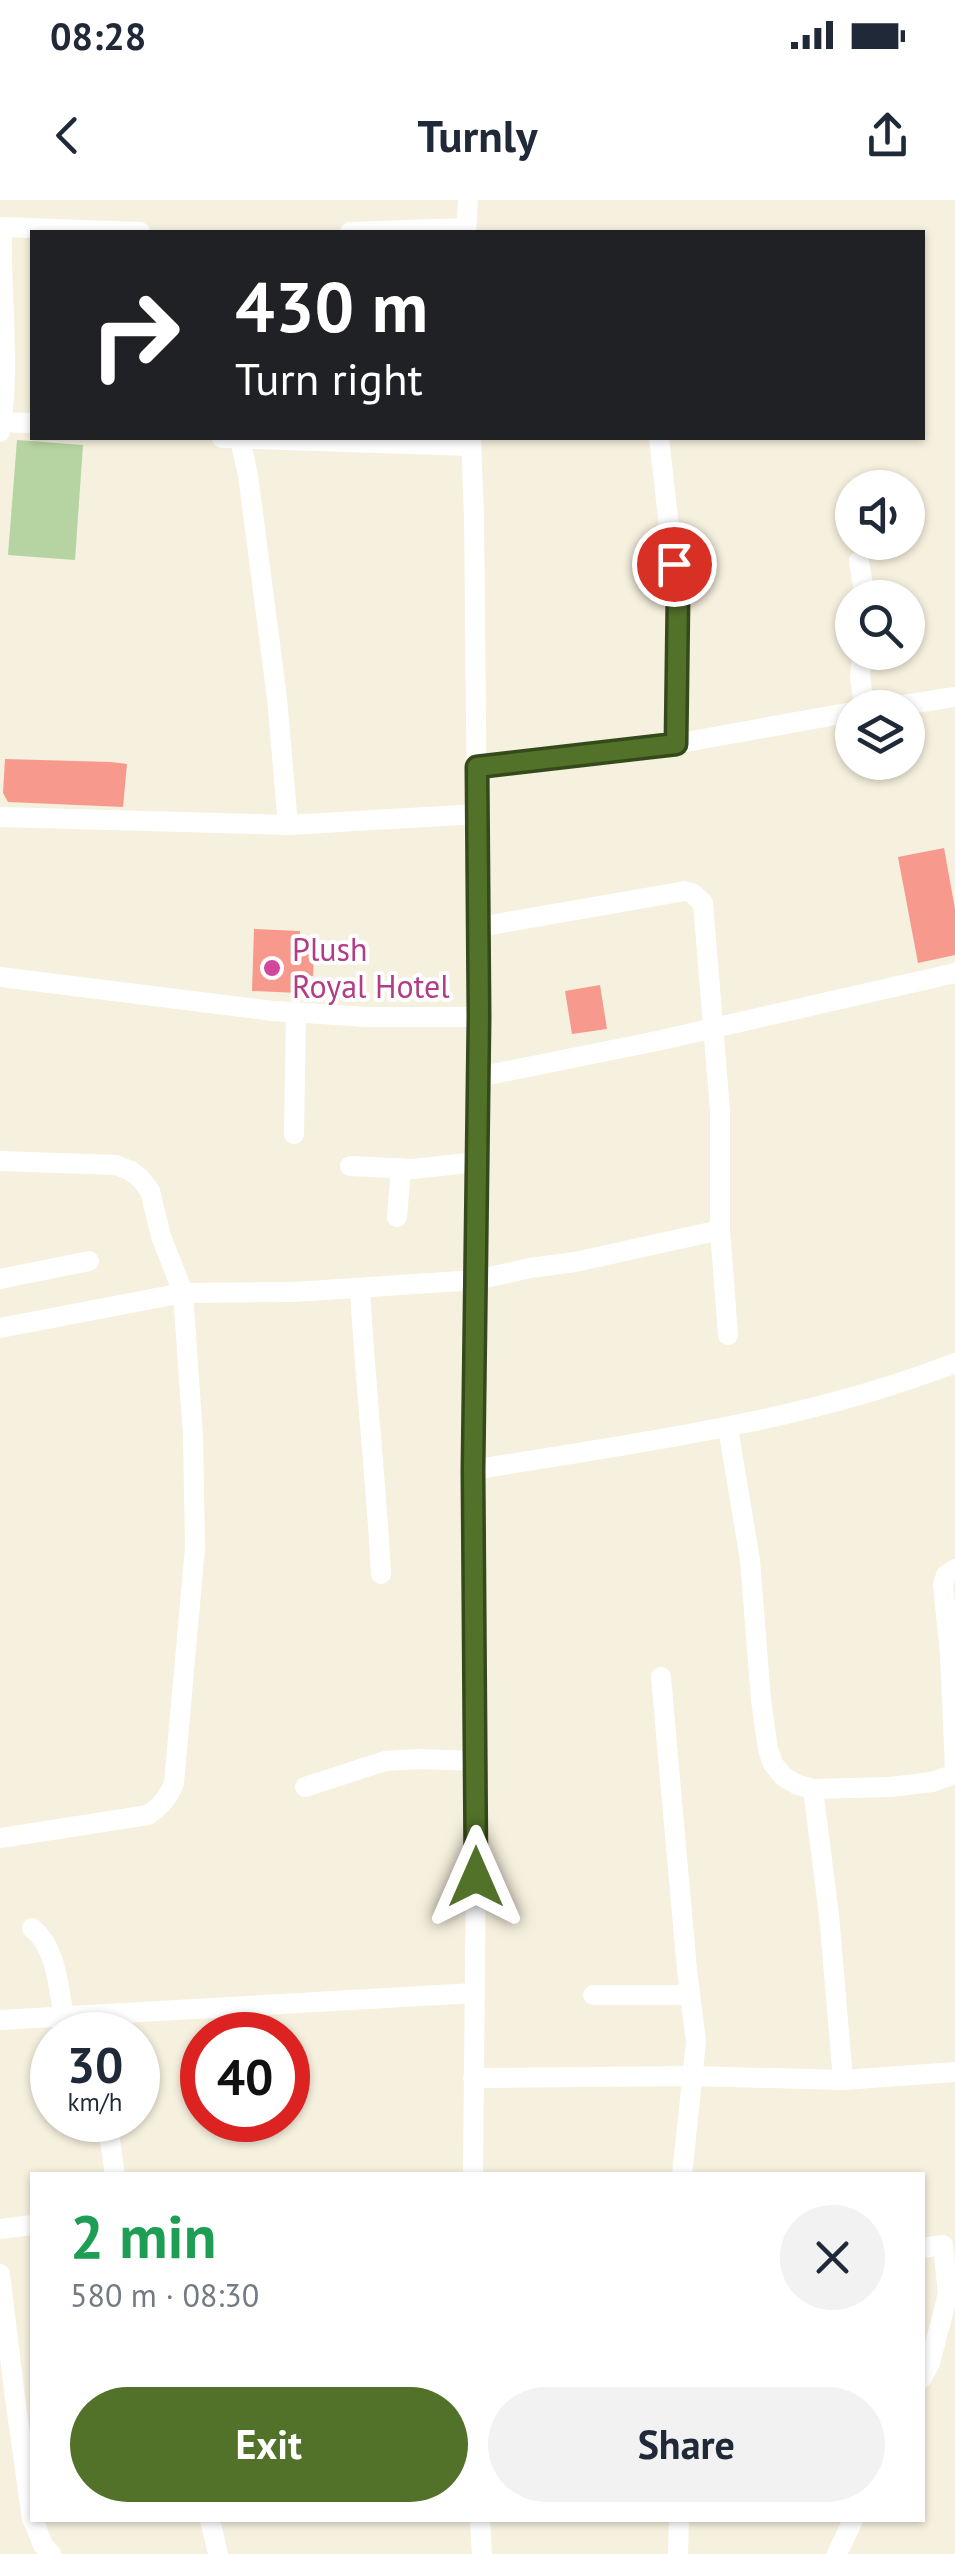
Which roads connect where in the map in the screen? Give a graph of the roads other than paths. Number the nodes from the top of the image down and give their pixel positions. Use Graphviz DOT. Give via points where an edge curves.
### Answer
graph roads {
  1 [pos="468,200"];
  2 [pos="1,227"];
  3 [pos="84,230"];
  4 [pos="466,230"];
  5 [pos="30,423"];
  6 [pos="1,425"];
  7 [pos="232,440"];
  8 [pos="351,440"];
  9 [pos="659,440"];
  10 [pos="471,442"];
  11 [pos="859,561"];
  12 [pos="863,580"];
  13 [pos="955,697"];
  14 [pos="925,702"];
  15 [pos="835,715"];
  16 [pos="676,744"];
  17 [pos="477,767"];
  18 [pos="478,814"];
  19 [pos="0,816"];
  20 [pos="288,825"];
  21 [pos="478,926"];
  22 [pos="955,973"];
  23 [pos="0,977"];
  24 [pos="296,1013"];
  25 [pos="479,1017"];
  26 [pos="714,1028"];
  27 [pos="478,1076"];
  28 [pos="294,1134"];
  29 [pos="0,1161"];
  30 [pos="477,1162"];
  31 [pos="350,1166"];
  32 [pos="401,1168"];
  33 [pos="398,1217"];
  34 [pos="720,1230"];
  35 [pos="89,1261"];
  36 [pos="0,1279"];
  37 [pos="476,1280"];
  38 [pos="360,1288"];
  39 [pos="183,1293"];
  40 [pos="0,1328"];
  41 [pos="728,1335"];
  42 [pos="955,1363"];
  43 [pos="728,1428"];
  44 [pos="473,1470"];
  45 [pos="955,1569"];
  46 [pos="381,1574"];
  47 [pos="661,1676"];
  48 [pos="476,1761"];
  49 [pos="955,1771"];
  50 [pos="305,1786"];
  51 [pos="813,1788"];
  52 [pos="0,1838"];
  53 [pos="32,1928"];
  54 [pos="476,1993"];
  55 [pos="593,1994"];
  56 [pos="690,1995"];
  57 [pos="63,2012"];
  58 [pos="30,2018"];
  59 [pos="0,2020"];
  60 [pos="160,2020"];
  61 [pos="955,2072"];
  62 [pos="692,2076"];
  63 [pos="474,2078"];
  64 [pos="843,2080"];
  65 [pos="110,2142"];
  66 [pos="114,2172"];
  67 [pos="473,2172"];
  68 [pos="682,2172"];
  69 [pos="30,2225"];
  70 [pos="0,2229"];
  71 [pos="925,2248"];
  72 [pos="0,2274"];
  73 [pos="925,2372"];
  74 [pos="30,2500"];
  75 [pos="34,2522"];
  76 [pos="210,2522"];
  77 [pos="480,2522"];
  78 [pos="679,2522"];
  79 [pos="853,2522"];
  80 [pos="51,2554"];
  81 [pos="218,2554"];
  82 [pos="482,2554"];
  83 [pos="678,2554"];
  84 [pos="837,2554"];
  1 -- 4 [label="street"];
  2 -- 3 [label="street"];
  2 -- 6 [label="street"];
  5 -- 6 [label="street"];
  7 -- 20 [label="street" via="248,475"];
  8 -- 10 [label="street"];
  9 -- 16 [label="street" via="678,596"];
  10 -- 17 [label="street"];
  11 -- 12 [label="street"];
  13 -- 14 [label="street"];
  15 -- 16 [label="street"];
  16 -- 17 [label="street"];
  17 -- 18 [label="street"];
  18 -- 20 [label="street"];
  18 -- 21 [label="street"];
  19 -- 20 [label="street"];
  21 -- 25 [label="street"];
  21 -- 26 [label="street" via="692,893 703,903"];
  22 -- 26 [label="street"];
  23 -- 24 [label="street"];
  24 -- 25 [label="street"];
  24 -- 28 [label="street"];
  25 -- 27 [label="street"];
  26 -- 27 [label="street"];
  26 -- 34 [label="street"];
  27 -- 30 [label="street"];
  29 -- 39 [label="street" via="131,1170 150,1192"];
  30 -- 32 [label="street"];
  30 -- 37 [label="street"];
  31 -- 32 [label="street"];
  32 -- 33 [label="street"];
  34 -- 37 [label="street"];
  34 -- 41 [label="street"];
  35 -- 36 [label="street"];
  37 -- 38 [label="street"];
  37 -- 44 [label="street"];
  38 -- 39 [label="street"];
  38 -- 46 [label="street"];
  39 -- 40 [label="street"];
  39 -- 52 [label="street" via="195,1548 174,1783 148,1815"];
  42 -- 43 [label="street" via="899,1385"];
  43 -- 44 [label="street"];
  43 -- 51 [label="street" via="750,1560 768,1749 784,1777"];
  44 -- 48 [label="street"];
  45 -- 49 [label="street" via="942,1585"];
  47 -- 56 [label="street"];
  48 -- 50 [label="street" via="386,1761"];
  48 -- 54 [label="street"];
  49 -- 51 [label="street" via="918,1784"];
  51 -- 64 [label="street"];
  53 -- 57 [label="street" via="50,1952"];
  54 -- 60 [label="street"];
  54 -- 63 [label="street"];
  55 -- 56 [label="street"];
  56 -- 62 [label="street"];
  58 -- 59 [label="street"];
  61 -- 64 [label="street"];
  62 -- 63 [label="street"];
  62 -- 64 [label="street"];
  62 -- 68 [label="street"];
  63 -- 67 [label="street"];
  65 -- 66 [label="street"];
  69 -- 70 [label="street"];
  71 -- 73 [label="street" via="943,2245 948,2294"];
  72 -- 74 [label="street"];
  75 -- 80 [label="street"];
  76 -- 81 [label="street"];
  77 -- 82 [label="street"];
  78 -- 83 [label="street"];
  79 -- 84 [label="street"];
}
